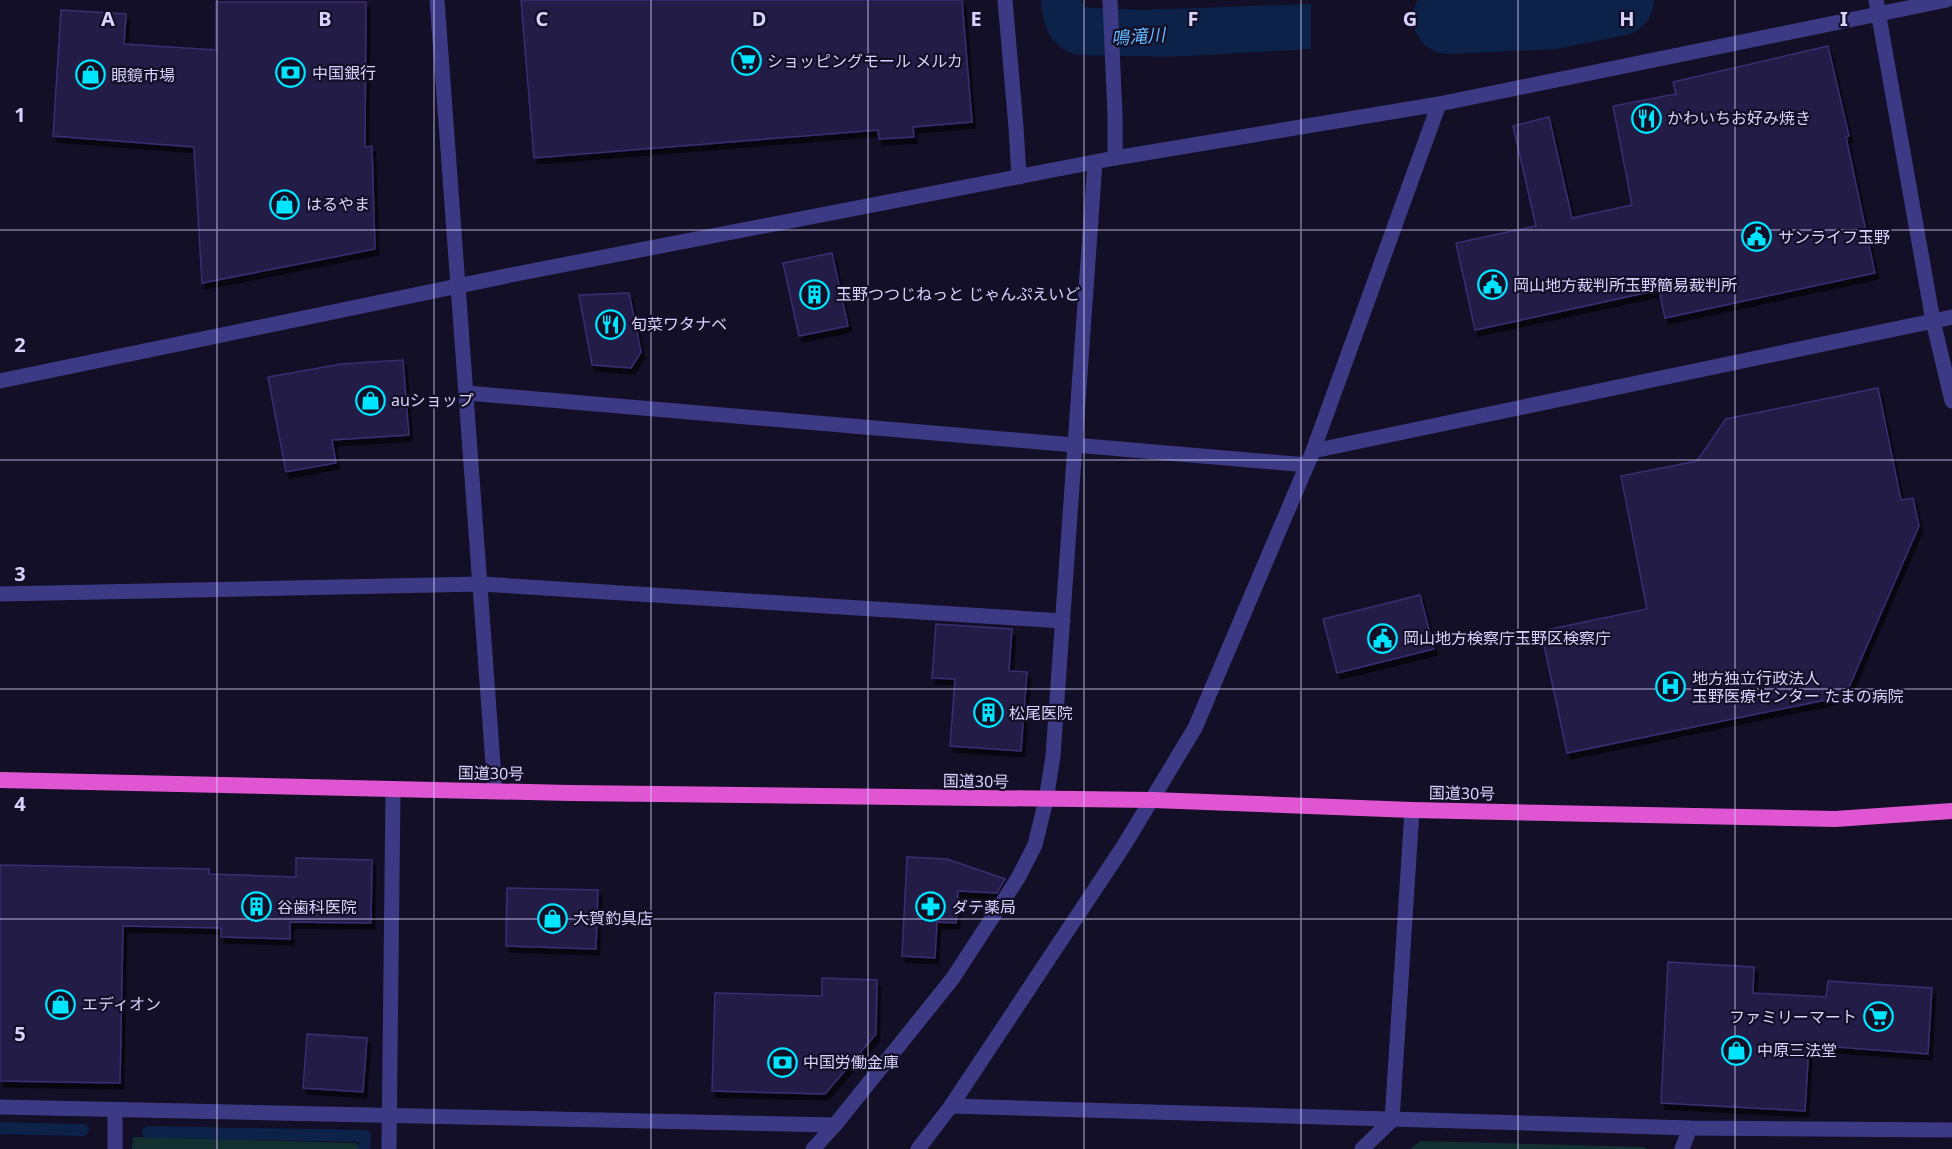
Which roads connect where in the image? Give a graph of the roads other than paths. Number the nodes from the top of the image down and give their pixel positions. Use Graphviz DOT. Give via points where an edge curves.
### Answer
graph roads {
  1 [pos="437,0"];
  2 [pos="1005,0"];
  3 [pos="1947,0"];
  4 [pos="1110,3"];
  5 [pos="1877,7"];
  6 [pos="1439,105"];
  7 [pos="1115,158"];
  8 [pos="1095,162"];
  9 [pos="1019,177"];
  10 [pos="459,286"];
  11 [pos="1952,317"];
  12 [pos="1933,321"];
  13 [pos="0,381"];
  14 [pos="467,393"];
  15 [pos="1952,401"];
  16 [pos="1075,444"];
  17 [pos="1310,458"];
  18 [pos="481,584"];
  19 [pos="0,594"];
  20 [pos="1063,621"];
  21 [pos="0,780"];
  22 [pos="393,789"];
  23 [pos="495,791"];
  24 [pos="1046,800"];
  25 [pos="1153,800"];
  26 [pos="1412,810"];
  27 [pos="1952,811"];
  28 [pos="951,1106"];
  29 [pos="0,1107"];
  30 [pos="115,1110"];
  31 [pos="389,1117"];
  32 [pos="1392,1120"];
  33 [pos="835,1125"];
  34 [pos="1690,1128"];
  35 [pos="1952,1130"];
  36 [pos="115,1149"];
  37 [pos="389,1149"];
  38 [pos="813,1149"];
  39 [pos="918,1149"];
  40 [pos="1362,1149"];
  41 [pos="1682,1149"];
  1 -- 10 [label="street"];
  2 -- 9 [label="street"];
  3 -- 5 [label="street"];
  4 -- 7 [label="street"];
  5 -- 6 [label="street"];
  5 -- 12 [label="street"];
  6 -- 7 [label="street"];
  6 -- 17 [label="street"];
  7 -- 8 [label="street"];
  8 -- 9 [label="street"];
  8 -- 16 [label="street"];
  9 -- 10 [label="street"];
  10 -- 13 [label="street"];
  10 -- 14 [label="street"];
  11 -- 12 [label="street"];
  12 -- 15 [label="street"];
  12 -- 17 [label="street"];
  14 -- 16 [label="street"];
  14 -- 18 [label="street"];
  16 -- 17 [label="street"];
  16 -- 20 [label="street"];
  17 -- 25 [label="street" via="1195,728"];
  18 -- 19 [label="street"];
  18 -- 20 [label="street"];
  18 -- 23 [label="street"];
  20 -- 24 [label="street"];
  21 -- 22 [label="highway, 国道30号"];
  22 -- 23 [label="highway, 国道30号"];
  22 -- 31 [label="street"];
  23 -- 24 [label="highway, 国道30号"];
  24 -- 25 [label="highway, 国道30号"];
  24 -- 33 [label="street" via="1035,845 1018,878 953,978"];
  25 -- 26 [label="highway, 国道30号"];
  25 -- 28 [label="street"];
  26 -- 27 [label="highway, 国道30号" via="1834,819"];
  26 -- 32 [label="street"];
  28 -- 32 [label="street"];
  28 -- 39 [label="street"];
  29 -- 30 [label="street"];
  30 -- 31 [label="street"];
  30 -- 36 [label="street"];
  31 -- 33 [label="street"];
  31 -- 37 [label="street"];
  32 -- 34 [label="street"];
  32 -- 40 [label="street"];
  33 -- 38 [label="street"];
  34 -- 35 [label="street"];
  34 -- 41 [label="street"];
}
